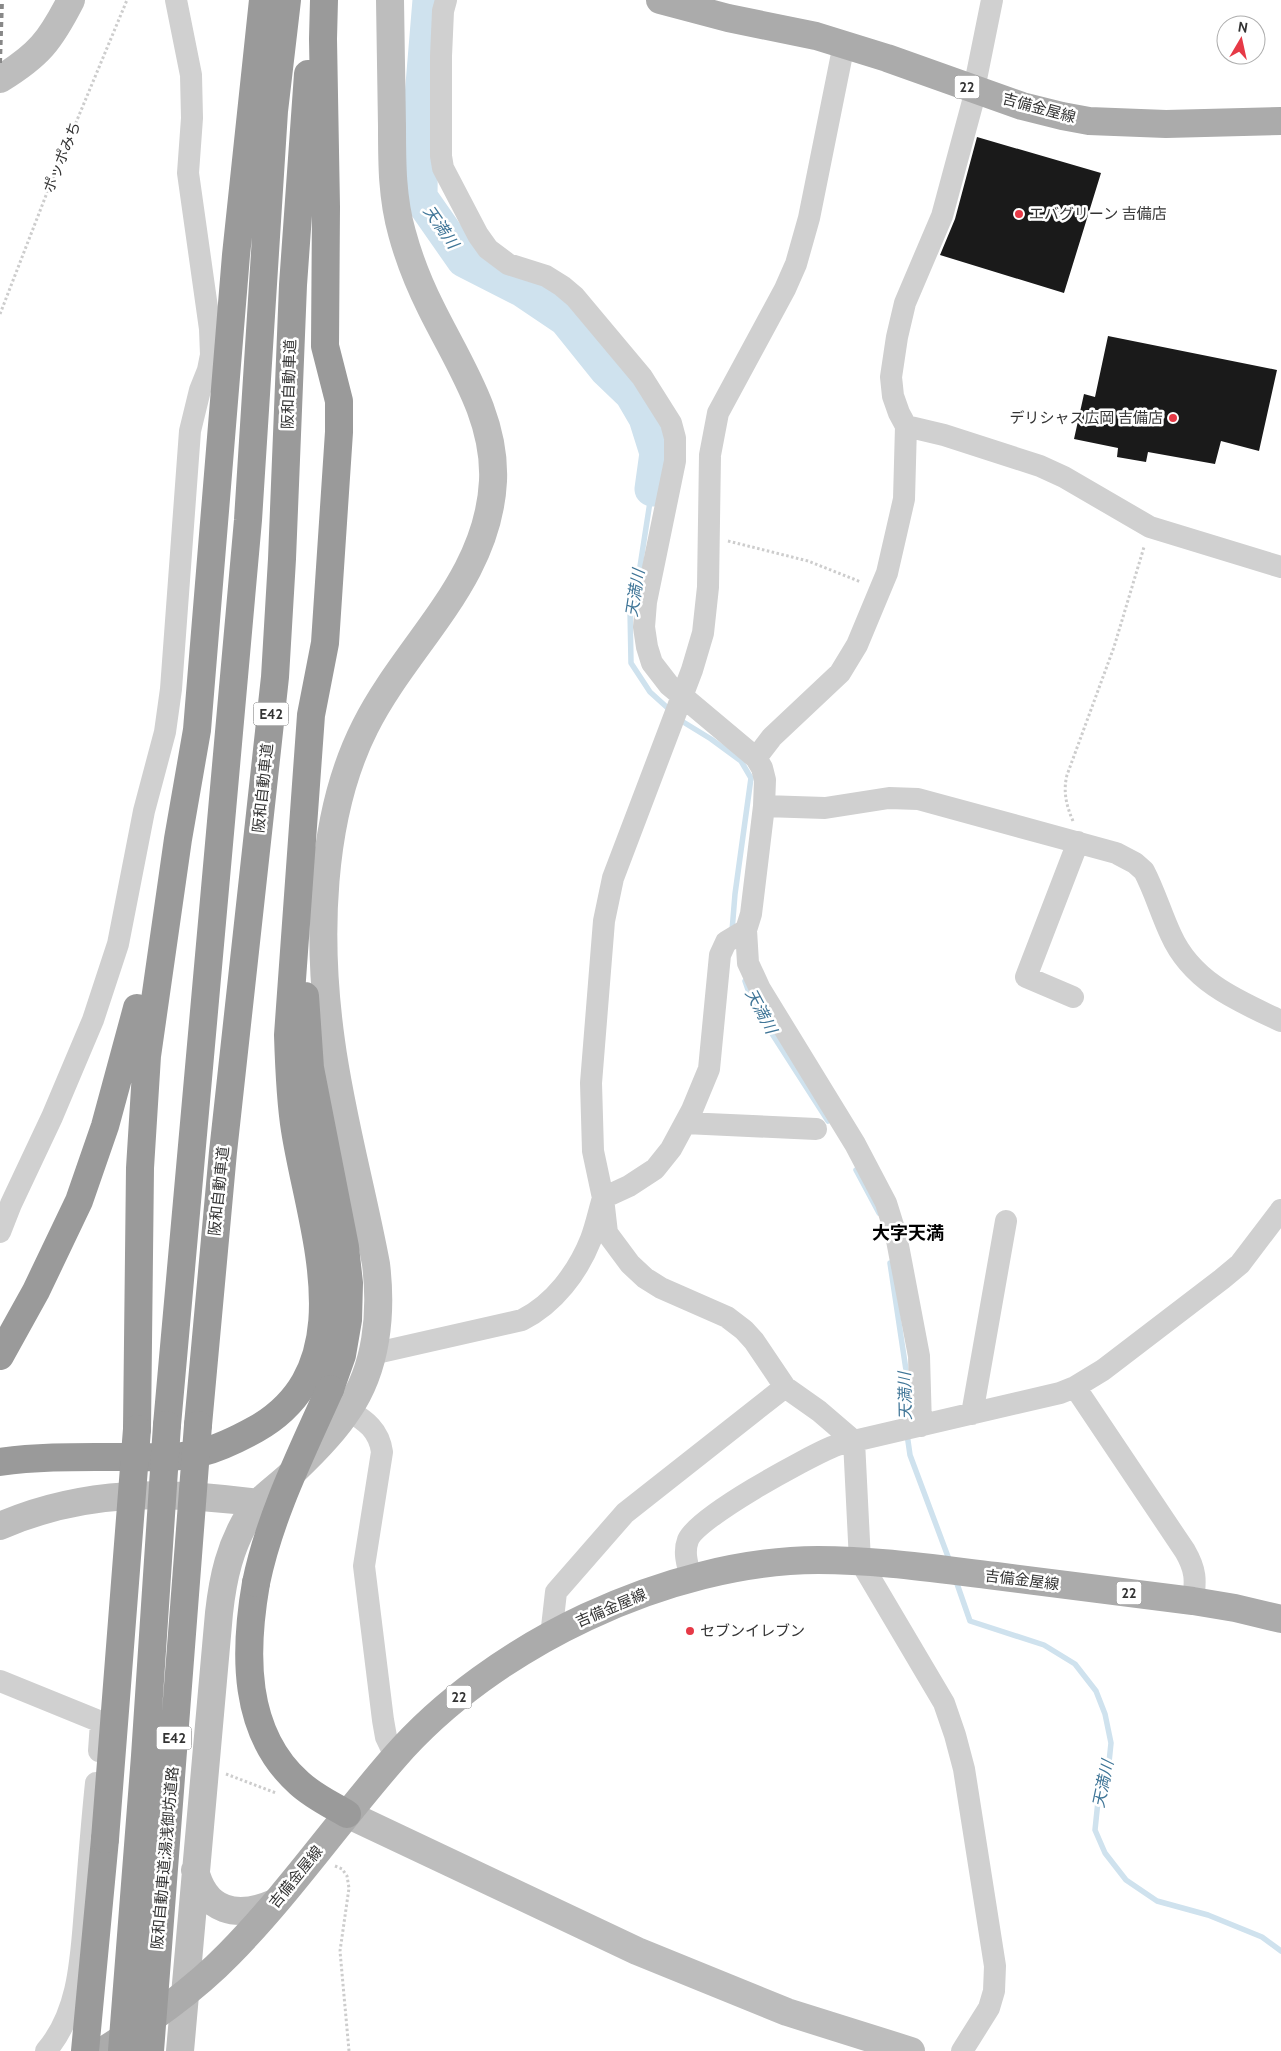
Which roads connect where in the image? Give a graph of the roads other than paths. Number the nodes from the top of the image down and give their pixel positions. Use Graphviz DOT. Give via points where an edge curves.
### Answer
graph roads {
  1 [pos="70,0"];
  2 [pos="176,0"];
  3 [pos="263,0"];
  4 [pos="287,0"];
  5 [pos="314,0"];
  6 [pos="324,0"];
  7 [pos="390,0"];
  8 [pos="446,0"];
  9 [pos="660,0"];
  10 [pos="992,0"];
  11 [pos="844,44"];
  12 [pos="0,79"];
  13 [pos="975,89"];
  14 [pos="1281,122"];
  15 [pos="906,426"];
  16 [pos="1281,567"];
  17 [pos="680,698"];
  18 [pos="756,758"];
  19 [pos="764,806"];
  20 [pos="178,838"];
  21 [pos="1082,843"];
  22 [pos="300,859"];
  23 [pos="746,930"];
  24 [pos="1073,997"];
  25 [pos="1281,1021"];
  26 [pos="685,1123"];
  27 [pos="816,1129"];
  28 [pos="603,1198"];
  29 [pos="1279,1219"];
  30 [pos="1006,1221"];
  31 [pos="0,1232"];
  32 [pos="372,1354"];
  33 [pos="0,1356"];
  34 [pos="785,1387"];
  35 [pos="1074,1387"];
  36 [pos="348,1410"];
  37 [pos="972,1414"];
  38 [pos="198,1425"];
  39 [pos="918,1426"];
  40 [pos="854,1441"];
  41 [pos="0,1462"];
  42 [pos="258,1503"];
  43 [pos="0,1526"];
  44 [pos="860,1561"];
  45 [pos="691,1578"];
  46 [pos="1193,1601"];
  47 [pos="1281,1619"];
  48 [pos="551,1636"];
  49 [pos="0,1681"];
  50 [pos="395,1756"];
  51 [pos="347,1814"];
  52 [pos="194,1869"];
  53 [pos="274,1903"];
  54 [pos="184,1994"];
  55 [pos="46,2051"];
  56 [pos="85,2051"];
  57 [pos="103,2051"];
  58 [pos="122,2051"];
  59 [pos="150,2051"];
  60 [pos="180,2051"];
  61 [pos="911,2051"];
  62 [pos="962,2051"];
  1 -- 12 [label="street" via="38,52"];
  2 -- 31 [label="street" via="191,75 188,173 211,355 190,431 165,732 144,811 128,900 110,970 52,1118"];
  3 -- 20 [label="highway" via="236,255 197,730"];
  4 -- 58 [label="highway, 阪和自動車道;湯浅御坊道路 / E42, bridge" via="272,130 248,520 167,1425"];
  5 -- 38 [label="highway, 阪和自動車道 / E42" via="294,285 275,677 223,1152"];
  6 -- 22 [label="highway" via="325,346 339,401 339,432 325,643 312,715"];
  7 -- 32 [label="street" via="392,155 402,234 420,284 482,411 491,445 493,470 487,521 471,565 444,611 390,684 364,728 343,783 332,825 325,907 327,1000 338,1083 376,1264 379,1305"];
  8 -- 17 [label="street" via="441,56 441,156 452,187 488,249 508,264 546,276 575,298 642,377 671,423 675,438 674,461 644,627 652,663"];
  9 -- 11 [label="main road, 吉備金屋線 / 22"];
  10 -- 13 [label="street"];
  11 -- 13 [label="main road, 吉備金屋線 / 22"];
  11 -- 17 [label="street" via="809,218 796,264 718,413 710,455 706,618"];
  13 -- 14 [label="main road, 吉備金屋線 / 22" via="1040,112 1089,121 1166,124"];
  13 -- 15 [label="street" via="942,216 905,303 897,337 891,377 898,413"];
  15 -- 16 [label="street" via="1040,466 1150,527"];
  15 -- 18 [label="street" via="902,512 893,556 857,645 840,673 772,737"];
  17 -- 18 [label="street"];
  17 -- 28 [label="street" via="613,878 604,921 591,1083 593,1151"];
  18 -- 19 [label="street" via="765,780"];
  19 -- 21 [label="street" via="825,808 875,800 918,800"];
  19 -- 23 [label="street" via="751,914"];
  20 -- 33 [label="highway" via="127,1050 105,1126 79,1201 36,1291"];
  20 -- 56 [label="highway, bridge" via="145,1076 140,1168 137,1429"];
  21 -- 24 [label="street" via="1026,977"];
  21 -- 25 [label="street" via="1116,853 1135,863 1144,872 1172,937 1191,967 1223,992"];
  22 -- 41 [label="highway" via="288,1036 295,1130 322,1278 322,1328 310,1370 282,1411 234,1441 200,1453 156,1457 32,1458"];
  22 -- 51 [label="highway, bridge" via="302,966 310,1068 345,1247 349,1283 348,1320 342,1355 330,1389 274,1518 262,1554 249,1629 248,1662 250,1691 258,1720 282,1766 315,1796"];
  23 -- 26 [label="street" via="726,942 720,956 709,1069"];
  23 -- 39 [label="street" via="748,963 760,989 855,1144 886,1203 896,1235 918,1356"];
  26 -- 27 [label="street"];
  26 -- 28 [label="street" via="655,1169"];
  28 -- 32 [label="street" via="591,1239 579,1263 563,1286 537,1313 522,1320"];
  28 -- 34 [label="street" via="607,1233 630,1264 662,1288 727,1316 754,1342"];
  29 -- 35 [label="street" via="1240,1264 1222,1279 1103,1370"];
  30 -- 37 [label="street"];
  32 -- 36 [label="street"];
  34 -- 40 [label="street"];
  34 -- 48 [label="street" via="625,1513 556,1592"];
  35 -- 37 [label="street"];
  35 -- 46 [label="street" via="1186,1550 1196,1578"];
  36 -- 42 [label="street" via="304,1462"];
  36 -- 50 [label="street" via="367,1422 381,1441 364,1566 383,1720 386,1737"];
  37 -- 39 [label="street"];
  38 -- 59 [label="highway, 阪和自動車道;湯浅御坊道路 / E42, bridge"];
  39 -- 40 [label="street"];
  40 -- 44 [label="street"];
  40 -- 45 [label="street" via="812,1456 712,1516 688,1539 685,1553"];
  42 -- 43 [label="street" via="205,1496 142,1494 67,1505 20,1517"];
  42 -- 52 [label="street" via="237,1538 223,1578"];
  44 -- 45 [label="main road, 吉備金屋線 / 22" via="814,1560 769,1564"];
  44 -- 46 [label="main road, 吉備金屋線 / 22"];
  44 -- 62 [label="street" via="944,1703 964,1769 995,1966 994,1991 989,2008"];
  45 -- 48 [label="main road, 吉備金屋線 / 22" via="575,1622"];
  46 -- 47 [label="main road, 吉備金屋線 / 22"];
  48 -- 50 [label="main road, 吉備金屋線 / 22" via="506,1662 467,1691 430,1720"];
  49 -- 55 [label="street" via="102,1722 78,1981 63,2025"];
  50 -- 51 [label="main road, 吉備金屋線 / 22"];
  51 -- 53 [label="main road, 吉備金屋線 / 22"];
  51 -- 61 [label="street" via="637,1951 787,2012"];
  52 -- 53 [label="street" via="204,1895 223,1908 258,1910"];
  52 -- 54 [label="street"];
  53 -- 54 [label="main road, 吉備金屋線 / 22" via="228,1955"];
  54 -- 57 [label="main road, 吉備金屋線 / 22"];
  54 -- 60 [label="street"];
}
